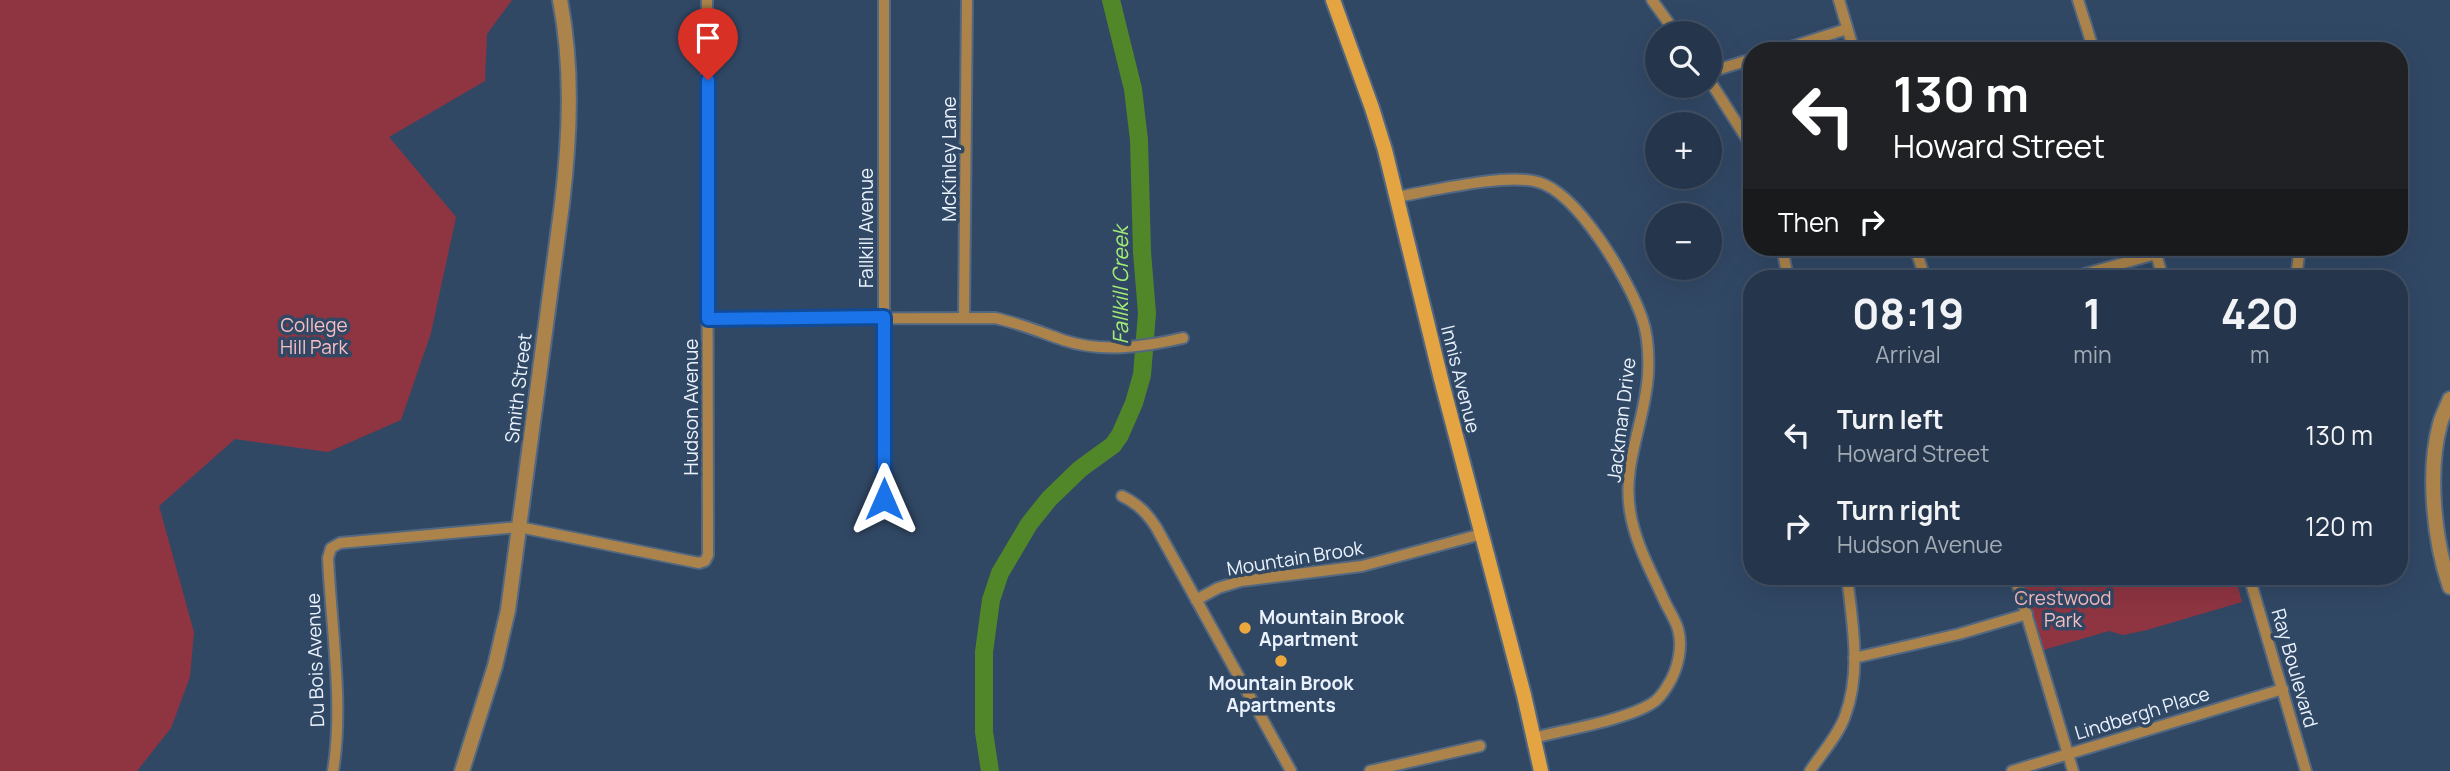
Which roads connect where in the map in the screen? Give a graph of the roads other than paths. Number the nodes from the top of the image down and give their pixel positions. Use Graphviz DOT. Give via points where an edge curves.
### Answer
graph roads {
  1 [pos="707,0"];
  2 [pos="884,0"];
  3 [pos="967,0"];
  4 [pos="1333,0"];
  5 [pos="1652,0"];
  6 [pos="1839,0"];
  7 [pos="2078,0"];
  8 [pos="561,1"];
  9 [pos="1667,21"];
  10 [pos="1847,29"];
  11 [pos="1806,42"];
  12 [pos="1851,42"];
  13 [pos="2091,42"];
  14 [pos="1743,62"];
  15 [pos="1722,68"];
  16 [pos="1721,98"];
  17 [pos="1743,133"];
  18 [pos="1396,197"];
  19 [pos="2137,256"];
  20 [pos="2094,270"];
  21 [pos="884,317"];
  22 [pos="964,318"];
  23 [pos="708,319"];
  24 [pos="1183,338"];
  25 [pos="2450,399"];
  26 [pos="2445,424"];
  27 [pos="1122,496"];
  28 [pos="884,499"];
  29 [pos="519,527"];
  30 [pos="1482,534"];
  31 [pos="1848,585"];
  32 [pos="2018,585"];
  33 [pos="2252,585"];
  34 [pos="2450,587"];
  35 [pos="1196,600"];
  36 [pos="2026,614"];
  37 [pos="1854,658"];
  38 [pos="2283,689"];
  39 [pos="1534,738"];
  40 [pos="1480,746"];
  41 [pos="2068,754"];
  42 [pos="333,771"];
  43 [pos="462,771"];
  44 [pos="1291,771"];
  45 [pos="1370,771"];
  46 [pos="1541,771"];
  47 [pos="1810,771"];
  48 [pos="2012,771"];
  49 [pos="2073,771"];
  50 [pos="2306,771"];
  1 -- 23 [label="street, Hudson Avenue"];
  2 -- 21 [label="street, Fallkill Avenue"];
  3 -- 22 [label="street, McKinley Lane"];
  4 -- 18 [label="main road, Innis Avenue" via="1372,108"];
  5 -- 9 [label="street"];
  6 -- 10 [label="street"];
  7 -- 13 [label="street"];
  8 -- 29 [label="street, Smith Street" via="568,59 567,162"];
  10 -- 11 [label="street"];
  10 -- 12 [label="street"];
  14 -- 15 [label="street"];
  16 -- 17 [label="street"];
  18 -- 30 [label="main road, Innis Avenue"];
  18 -- 39 [label="street, Jackman Drive" via="1501,180 1521,179 1552,188 1578,212 1610,254 1642,318 1648,376 1629,465 1630,509 1640,548 1678,629 1679,656 1674,673 1649,706"];
  19 -- 20 [label="street"];
  21 -- 22 [label="street"];
  21 -- 23 [label="street"];
  21 -- 28 [label="street, Fallkill Avenue"];
  22 -- 24 [label="street" via="1017,322 1095,347 1137,347"];
  23 -- 29 [label="street, Hudson Avenue" via="705,561"];
  25 -- 26 [label="street"];
  26 -- 34 [label="street" via="2435,467 2435,521"];
  27 -- 35 [label="street" via="1147,514"];
  29 -- 42 [label="street, Du Bois Avenue" via="340,542 331,548"];
  29 -- 43 [label="street, Smith Street" via="502,639"];
  30 -- 35 [label="street, Mountain Brook" via="1362,566 1241,581"];
  30 -- 39 [label="main road, Innis Avenue"];
  31 -- 37 [label="street"];
  32 -- 36 [label="street"];
  33 -- 38 [label="street, Ray Boulevard"];
  35 -- 44 [label="street"];
  36 -- 37 [label="street"];
  36 -- 41 [label="street"];
  37 -- 47 [label="street" via="1854,684 1845,718"];
  38 -- 41 [label="street, Lindbergh Place"];
  38 -- 50 [label="street, Ray Boulevard"];
  39 -- 46 [label="main road, Innis Avenue"];
  40 -- 45 [label="street"];
  41 -- 48 [label="street, Lindbergh Place"];
  41 -- 49 [label="street"];
}
